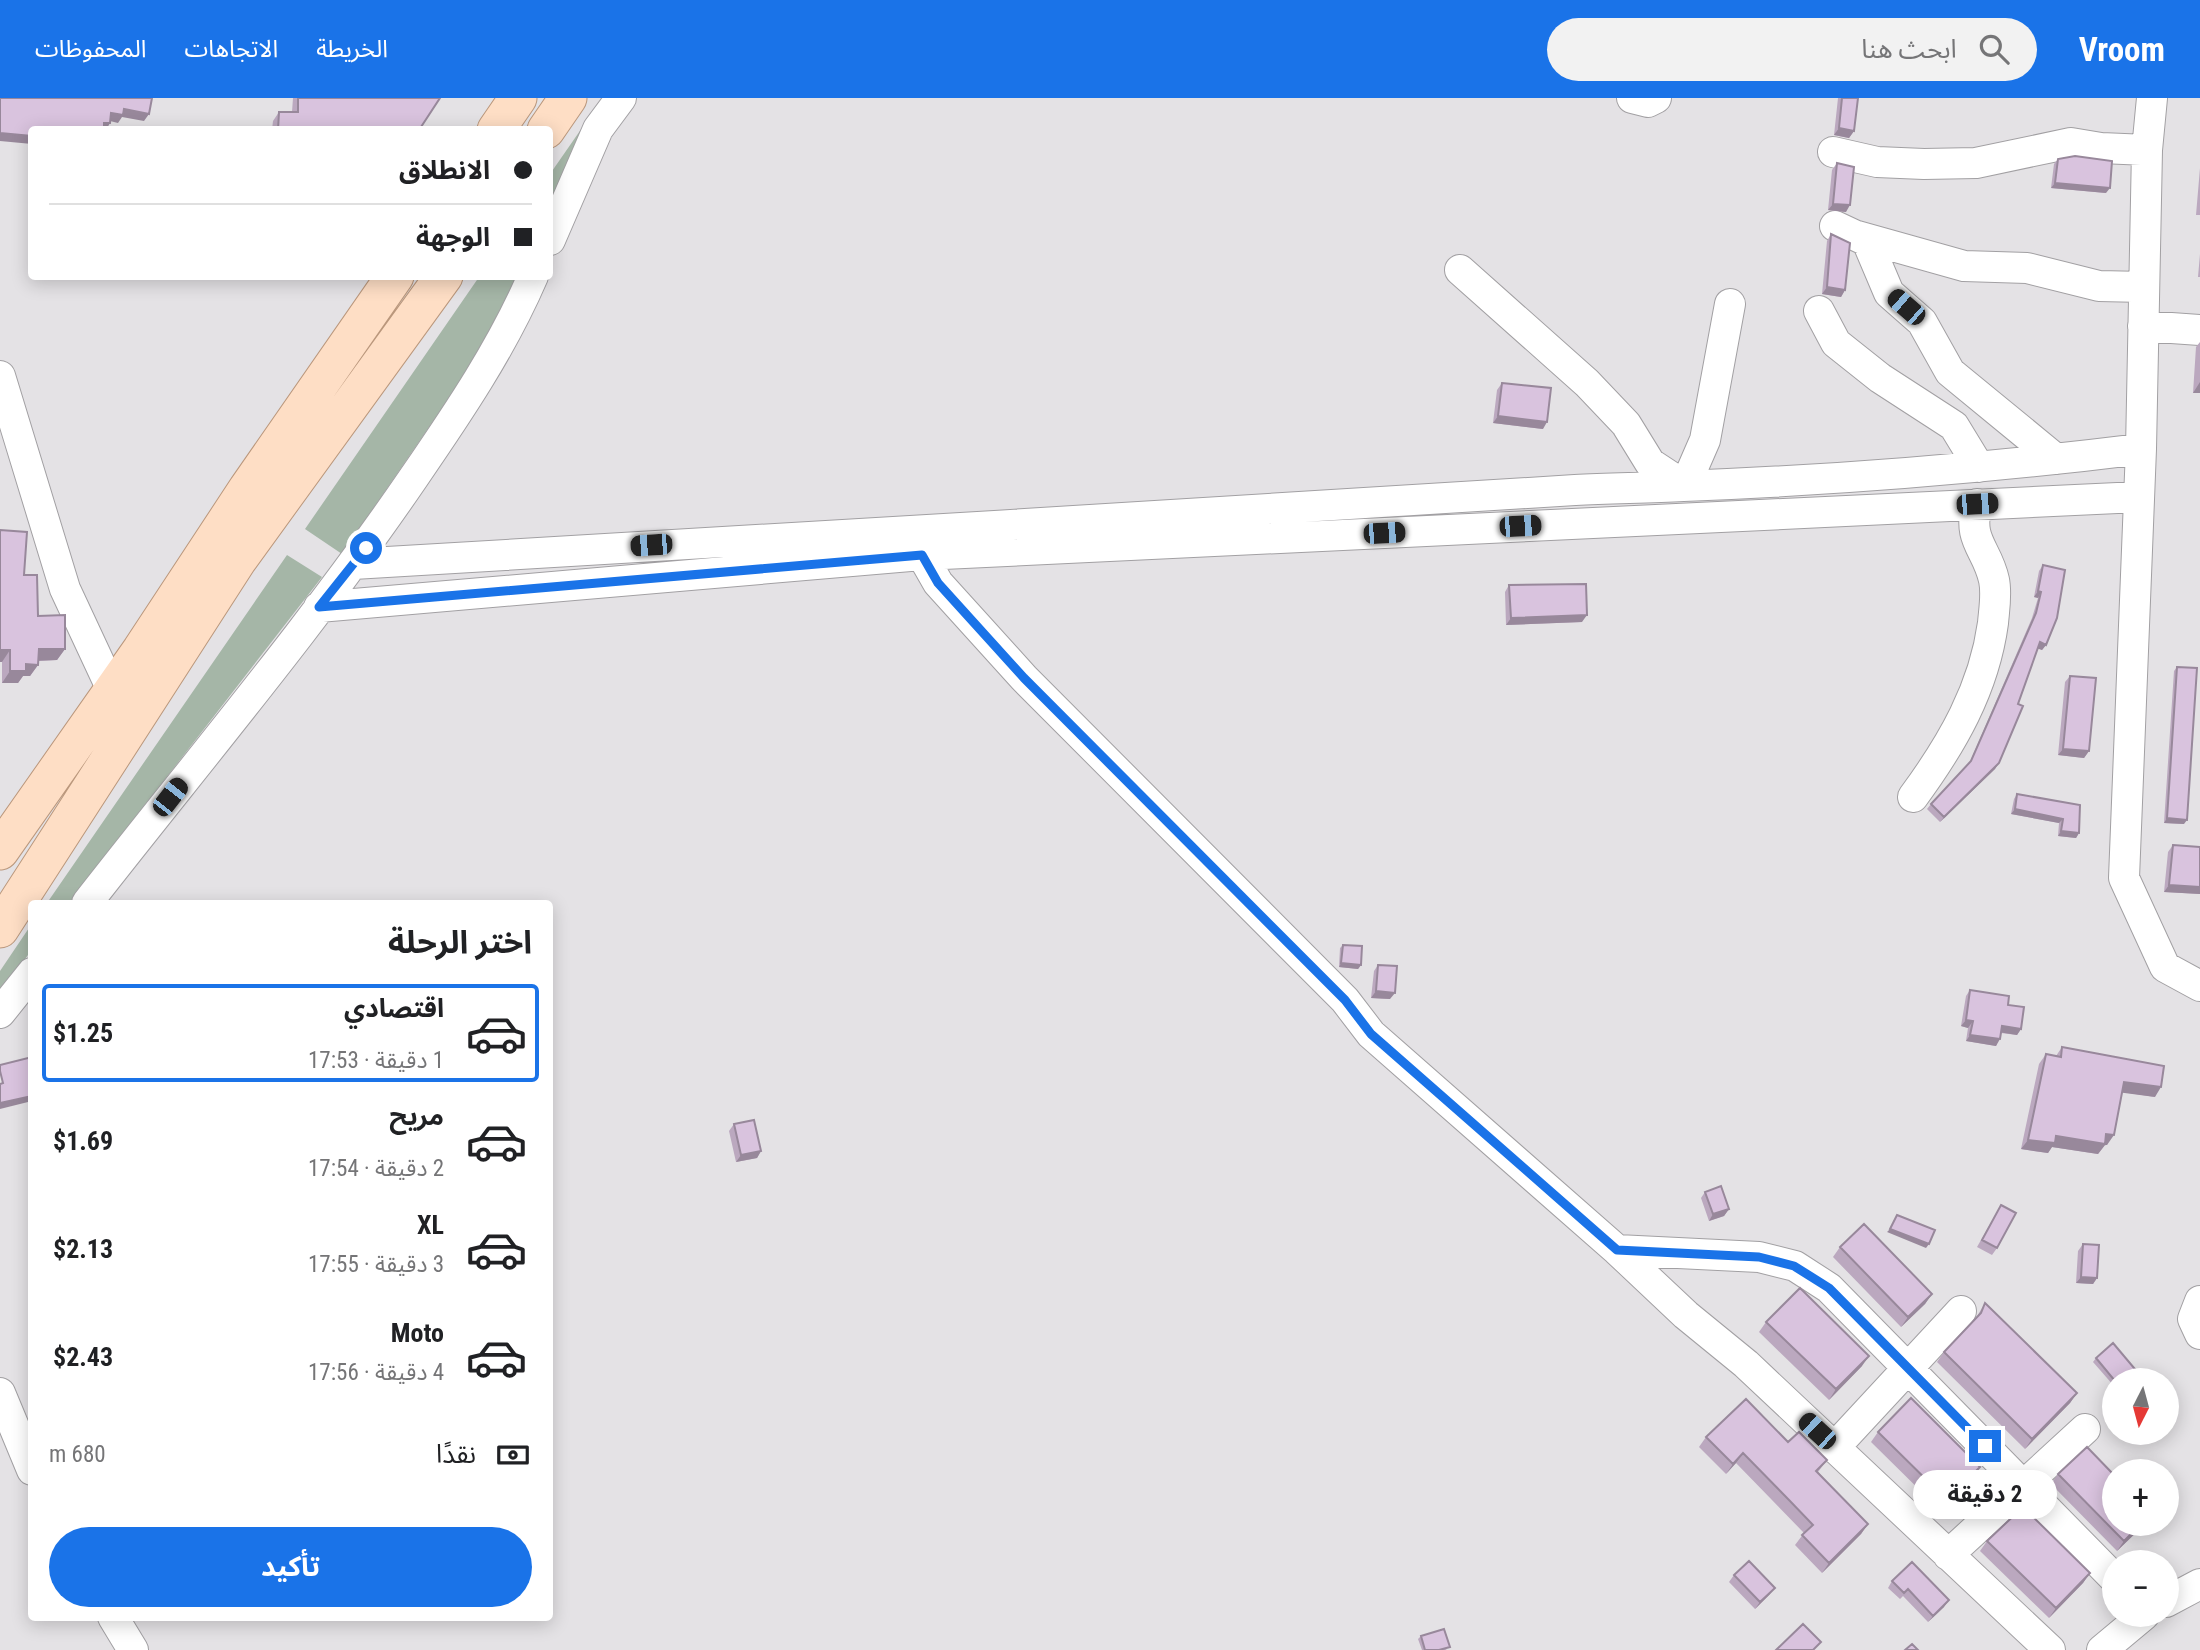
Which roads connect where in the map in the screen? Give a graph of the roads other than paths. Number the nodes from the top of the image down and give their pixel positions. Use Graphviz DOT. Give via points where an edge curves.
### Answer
graph roads {
  1 [pos="518,98"];
  2 [pos="568,98"];
  3 [pos="621,98"];
  4 [pos="1632,98"];
  5 [pos="1656,98"];
  6 [pos="2152,98"];
  7 [pos="499,126"];
  8 [pos="549,126"];
  9 [pos="2147,150"];
  10 [pos="1833,152"];
  11 [pos="553,233"];
  12 [pos="1460,270"];
  13 [pos="392,280"];
  14 [pos="441,280"];
  15 [pos="531,280"];
  16 [pos="2144,287"];
  17 [pos="1730,304"];
  18 [pos="1819,311"];
  19 [pos="2143,326"];
  20 [pos="2200,330"];
  21 [pos="0,376"];
  22 [pos="2141,449"];
  23 [pos="2056,460"];
  24 [pos="1979,467"];
  25 [pos="1685,486"];
  26 [pos="2139,497"];
  27 [pos="1977,504"];
  28 [pos="922,555"];
  29 [pos="353,564"];
  30 [pos="319,607"];
  31 [pos="113,691"];
  32 [pos="130,728"];
  33 [pos="1913,797"];
  34 [pos="0,851"];
  35 [pos="89,900"];
  36 [pos="0,929"];
  37 [pos="28,978"];
  38 [pos="2200,986"];
  39 [pos="0,1013"];
  40 [pos="1617,1250"];
  41 [pos="2200,1301"];
  42 [pos="1961,1311"];
  43 [pos="2200,1334"];
  44 [pos="1908,1368"];
  45 [pos="0,1394"];
  46 [pos="2085,1429"];
  47 [pos="1834,1448"];
  48 [pos="28,1460"];
  49 [pos="2023,1485"];
  50 [pos="1948,1555"];
  51 [pos="2102,1566"];
  52 [pos="2200,1584"];
  53 [pos="2179,1595"];
  54 [pos="115,1621"];
  55 [pos="2130,1627"];
  56 [pos="133,1650"];
  57 [pos="2050,1650"];
  58 [pos="2102,1650"];
  1 -- 7 [label="main road"];
  2 -- 8 [label="main road"];
  3 -- 11 [label="street" via="598,129"];
  4 -- 5 [label="street" via="1648,102"];
  6 -- 9 [label="street"];
  9 -- 10 [label="street" via="2071,143 1976,163 1924,164 1877,162"];
  9 -- 16 [label="street"];
  12 -- 25 [label="street" via="1587,383 1626,424 1650,463"];
  13 -- 31 [label="main road"];
  14 -- 32 [label="main road" via="238,560"];
  15 -- 29 [label="street" via="516,317 448,428"];
  16 -- 19 [label="street"];
  16 -- 23 [label="street" via="2099,286 2027,268 1964,265 1846,231 1867,241 1889,293 1922,322 1950,372"];
  17 -- 25 [label="street" via="1705,440"];
  18 -- 24 [label="street" via="1836,343 1954,426"];
  19 -- 20 [label="street"];
  19 -- 22 [label="street"];
  21 -- 31 [label="street" via="65,589"];
  22 -- 23 [label="street"];
  22 -- 26 [label="street"];
  23 -- 24 [label="street"];
  24 -- 25 [label="street"];
  25 -- 29 [label="street"];
  26 -- 27 [label="street"];
  26 -- 38 [label="street" via="2124,878 2165,967"];
  27 -- 28 [label="street"];
  27 -- 33 [label="street" via="1972,524 1994,581 1985,667 1951,740"];
  28 -- 30 [label="street"];
  28 -- 40 [label="street" via="938,583 1024,678 1345,1000 1371,1034"];
  29 -- 30 [label="street"];
  30 -- 35 [label="street"];
  31 -- 32 [label="street"];
  31 -- 34 [label="main road"];
  32 -- 36 [label="main road"];
  37 -- 39 [label="street"];
  40 -- 44 [label="street" via="1759,1257 1794,1266 1829,1288"];
  40 -- 47 [label="street"];
  41 -- 43 [label="street" via="2193,1319"];
  42 -- 44 [label="street"];
  44 -- 47 [label="street"];
  44 -- 49 [label="street"];
  45 -- 48 [label="street"];
  46 -- 49 [label="street"];
  47 -- 50 [label="street"];
  49 -- 50 [label="street"];
  49 -- 51 [label="street"];
  50 -- 57 [label="street"];
  52 -- 53 [label="street"];
  54 -- 56 [label="street"];
  55 -- 58 [label="street"];
}
